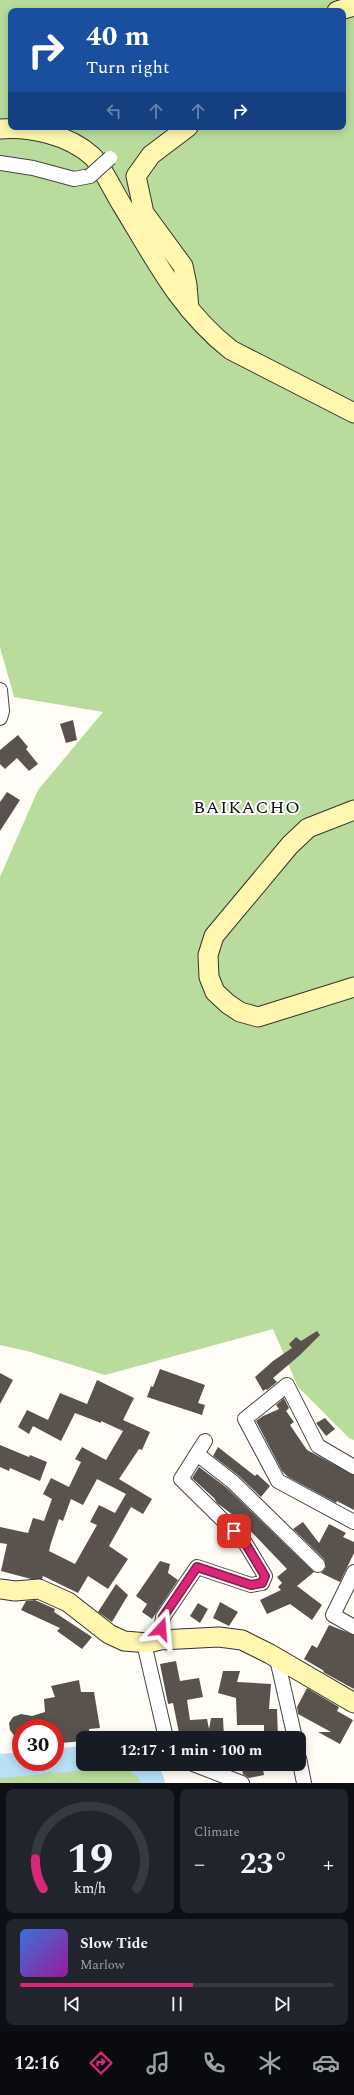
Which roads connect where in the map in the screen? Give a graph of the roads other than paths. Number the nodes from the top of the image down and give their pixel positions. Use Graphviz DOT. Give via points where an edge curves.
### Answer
graph roads {
  1 [pos="14,130"];
  2 [pos="184,130"];
  3 [pos="110,158"];
  4 [pos="0,163"];
  5 [pos="189,309"];
  6 [pos="354,412"];
  7 [pos="0,690"];
  8 [pos="0,718"];
  9 [pos="354,810"];
  10 [pos="354,987"];
  11 [pos="205,1441"];
  12 [pos="197,1454"];
  13 [pos="354,1467"];
  14 [pos="354,1522"];
  15 [pos="318,1565"];
  16 [pos="354,1572"];
  17 [pos="0,1580"];
  18 [pos="0,1589"];
  19 [pos="39,1589"];
  20 [pos="354,1627"];
  21 [pos="152,1642"];
  22 [pos="277,1659"];
  23 [pos="354,1703"];
  24 [pos="165,1731"];
  25 [pos="292,1731"];
  26 [pos="211,1771"];
  27 [pos="302,1771"];
  28 [pos="242,1783"];
  29 [pos="304,1783"];
  1 -- 5 [label="street" via="41,132 68,140 92,156 172,288"];
  2 -- 5 [label="street" via="151,155 136,176 144,213 182,266"];
  3 -- 4 [label="street, bridge" via="90,176 74,179 33,168"];
  5 -- 6 [label="street" via="231,350"];
  7 -- 8 [label="street"];
  9 -- 10 [label="street" via="308,828 290,845 214,936 208,955 209,977 215,992 240,1012 258,1016"];
  11 -- 12 [label="street"];
  12 -- 15 [label="street" via="233,1482"];
  12 -- 21 [label="street" via="181,1479 244,1541 265,1576 262,1583 251,1585 197,1567 163,1617"];
  13 -- 14 [label="street" via="318,1446 287,1385 245,1419 278,1481"];
  16 -- 20 [label="street" via="333,1615"];
  17 -- 19 [label="street"];
  18 -- 19 [label="street"];
  19 -- 21 [label="street" via="68,1602 110,1634 124,1641"];
  21 -- 22 [label="street" via="220,1637 242,1640"];
  21 -- 24 [label="street"];
  22 -- 23 [label="street"];
  22 -- 25 [label="street"];
  26 -- 28 [label="street"];
  27 -- 29 [label="street"];
}
